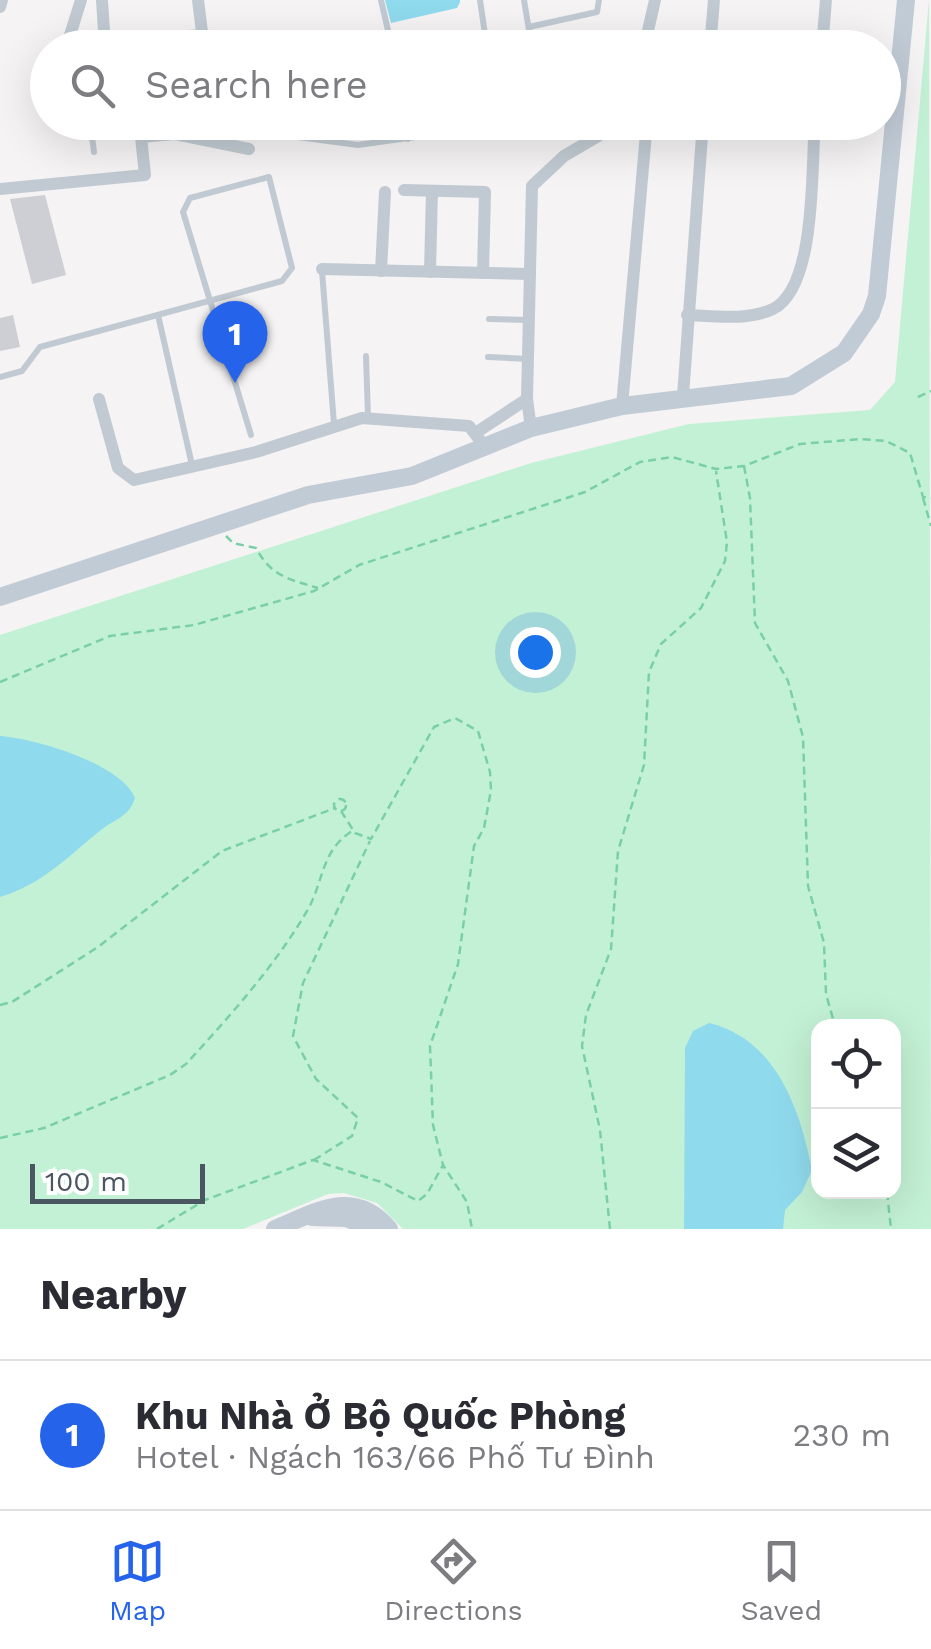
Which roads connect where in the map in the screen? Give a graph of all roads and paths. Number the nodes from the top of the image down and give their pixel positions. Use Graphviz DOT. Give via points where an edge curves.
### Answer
graph roads {
  1 [pos="2,0"];
  2 [pos="80,0"];
  3 [pos="102,0"];
  4 [pos="198,0"];
  5 [pos="380,0"];
  6 [pos="480,0"];
  7 [pos="524,0"];
  8 [pos="599,0"];
  9 [pos="655,0"];
  10 [pos="714,0"];
  11 [pos="826,0"];
  12 [pos="906,0"];
  13 [pos="0,8"];
  14 [pos="529,27"];
  15 [pos="71,30"];
  16 [pos="103,30"];
  17 [pos="202,30"];
  18 [pos="388,30"];
  19 [pos="484,30"];
  20 [pos="529,30"];
  21 [pos="648,30"];
  22 [pos="712,30"];
  23 [pos="824,30"];
  24 [pos="901,55"];
  25 [pos="92,140"];
  26 [pos="141,140"];
  27 [pos="207,140"];
  28 [pos="316,140"];
  29 [pos="398,140"];
  30 [pos="592,140"];
  31 [pos="646,140"];
  32 [pos="702,140"];
  33 [pos="813,140"];
  34 [pos="893,140"];
  35 [pos="212,141"];
  36 [pos="248,148"];
  37 [pos="94,152"];
  38 [pos="0,189"];
  39 [pos="404,190"];
  40 [pos="432,191"];
  41 [pos="385,192"];
  42 [pos="322,270"];
  43 [pos="381,271"];
  44 [pos="430,272"];
  45 [pos="484,273"];
  46 [pos="530,274"];
  47 [pos="209,300"];
  48 [pos="158,315"];
  49 [pos="687,315"];
  50 [pos="489,318"];
  51 [pos="530,320"];
  52 [pos="366,356"];
  53 [pos="488,357"];
  54 [pos="530,359"];
  55 [pos="0,376"];
  56 [pos="931,391"];
  57 [pos="683,396"];
  58 [pos="918,397"];
  59 [pos="527,399"];
  60 [pos="99,400"];
  61 [pos="622,406"];
  62 [pos="368,418"];
  63 [pos="334,424"];
  64 [pos="531,428"];
  65 [pos="250,435"];
  66 [pos="482,440"];
  67 [pos="193,466"];
  68 [pos="744,466"];
  69 [pos="716,469"];
  70 [pos="923,497"];
  71 [pos="931,498"];
  72 [pos="931,526"];
  73 [pos="226,536"];
  74 [pos="319,588"];
  75 [pos="0,597"];
  76 [pos="0,682"];
  77 [pos="335,808"];
  78 [pos="342,811"];
  79 [pos="354,831"];
  80 [pos="371,839"];
  81 [pos="0,1005"];
  82 [pos="833,1019"];
  83 [pos="0,1138"];
  84 [pos="312,1160"];
  85 [pos="443,1165"];
  86 [pos="888,1199"];
  87 [pos="302,1218"];
  88 [pos="157,1229"];
  89 [pos="275,1229"];
  90 [pos="374,1229"];
  91 [pos="390,1229"];
  92 [pos="472,1229"];
  93 [pos="610,1229"];
  94 [pos="891,1229"];
  1 -- 13 [label="street"];
  2 -- 15 [label="street"];
  3 -- 16 [label="street"];
  4 -- 17 [label="street"];
  5 -- 18 [label="lane"];
  6 -- 19 [label="lane"];
  7 -- 14 [label="lane"];
  8 -- 14 [label="lane" via="597,12"];
  9 -- 21 [label="street"];
  10 -- 22 [label="street"];
  11 -- 23 [label="street"];
  12 -- 24 [label="street"];
  14 -- 20 [label="lane"];
  25 -- 37 [label="lane"];
  26 -- 38 [label="street" via="145,175"];
  27 -- 35 [label="street"];
  28 -- 29 [label="lane"];
  30 -- 46 [label="street" via="534,181"];
  31 -- 61 [label="street"];
  32 -- 49 [label="street"];
  33 -- 49 [label="street" via="803,262 788,296 757,314"];
  34 -- 57 [label="street" via="881,274 871,314 844,353 810,379 773,390"];
  35 -- 36 [label="street"];
  39 -- 40 [label="street"];
  40 -- 44 [label="street"];
  40 -- 45 [label="street" via="485,192"];
  41 -- 43 [label="street"];
  42 -- 43 [label="street"];
  42 -- 63 [label="lane"];
  43 -- 44 [label="street"];
  44 -- 45 [label="street"];
  45 -- 46 [label="street"];
  46 -- 51 [label="street"];
  47 -- 47 [label="lane" via="282,281 290,272 269,177 186,201"];
  47 -- 48 [label="lane"];
  47 -- 65 [label="lane"];
  48 -- 55 [label="lane" via="40,347 22,371"];
  48 -- 67 [label="lane"];
  49 -- 57 [label="street"];
  50 -- 51 [label="lane"];
  51 -- 54 [label="street"];
  52 -- 62 [label="lane"];
  53 -- 54 [label="lane"];
  54 -- 59 [label="street"];
  56 -- 58 [label="path"];
  57 -- 61 [label="street"];
  59 -- 64 [label="street"];
  59 -- 66 [label="street"];
  60 -- 67 [label="street" via="121,474 134,480"];
  61 -- 64 [label="street"];
  62 -- 63 [label="street"];
  62 -- 66 [label="street" via="469,426"];
  63 -- 67 [label="street"];
  64 -- 66 [label="street"];
  66 -- 75 [label="street" via="412,476 308,495"];
  68 -- 69 [label="path"];
  68 -- 70 [label="path" via="800,444 886,441 910,453"];
  68 -- 82 [label="path" via="754,622 788,681 804,737 808,886 824,943"];
  69 -- 74 [label="path" via="672,457 640,462 584,492 359,565"];
  69 -- 93 [label="path" via="725,561 701,608 661,644 649,672 644,766 618,851 611,949 586,1015 582,1046 600,1130"];
  70 -- 71 [label="path"];
  70 -- 72 [label="path"];
  73 -- 74 [label="path" via="256,548 279,576"];
  74 -- 76 [label="path" via="194,626 110,636"];
  77 -- 78 [label="path"];
  77 -- 78 [label="path" via="342,800"];
  77 -- 81 [label="path" via="222,851 98,948"];
  78 -- 79 [label="path"];
  79 -- 80 [label="path"];
  79 -- 83 [label="path" via="320,868 308,910 274,958 186,1064 44,1128"];
  80 -- 84 [label="path" via="297,1001 298,1050 316,1078 358,1118 352,1136"];
  80 -- 85 [label="path" via="434,728 455,718 478,731 490,772 489,801 468,878 458,964 430,1046 433,1125"];
  84 -- 85 [label="path" via="418,1201"];
  84 -- 88 [label="path" via="205,1200"];
  85 -- 92 [label="path" via="467,1202"];
  86 -- 94 [label="path"];
  87 -- 89 [label="street"];
  87 -- 90 [label="street" via="346,1218"];
  87 -- 91 [label="street" via="350,1204"];
}
